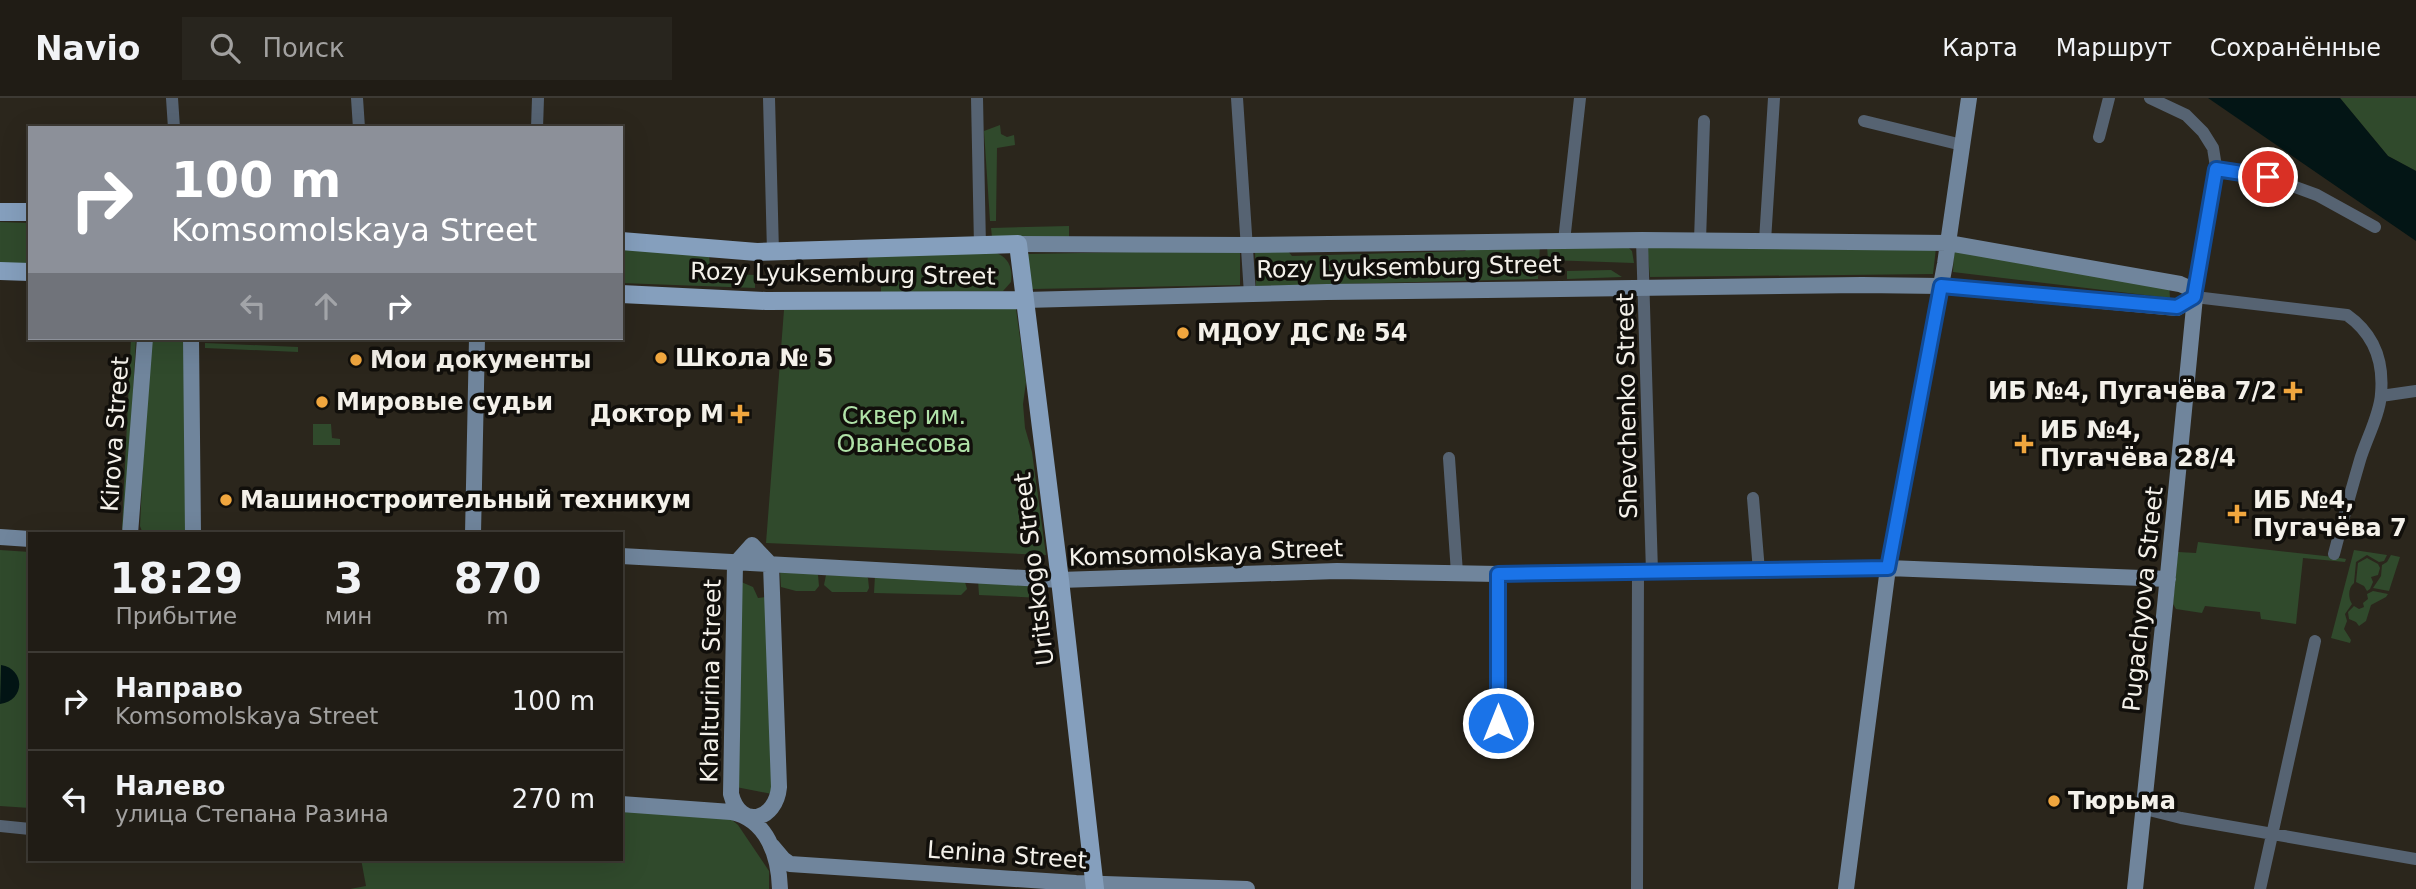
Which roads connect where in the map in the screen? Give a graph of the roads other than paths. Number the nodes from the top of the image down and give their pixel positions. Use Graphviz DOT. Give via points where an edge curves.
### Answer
graph roads {
  1 [pos="172,98"];
  2 [pos="357,98"];
  3 [pos="538,98"];
  4 [pos="769,98"];
  5 [pos="977,98"];
  6 [pos="1237,98"];
  7 [pos="1580,98"];
  8 [pos="1774,98"];
  9 [pos="1969,98"];
  10 [pos="2109,98"];
  11 [pos="2150,98"];
  12 [pos="1704,121"];
  13 [pos="1864,121"];
  14 [pos="174,126"];
  15 [pos="359,126"];
  16 [pos="537,126"];
  17 [pos="2099,136"];
  18 [pos="1962,145"];
  19 [pos="2216,169"];
  20 [pos="0,212"];
  21 [pos="28,212"];
  22 [pos="2375,227"];
  23 [pos="1642,240"];
  24 [pos="1700,240"];
  25 [pos="623,241"];
  26 [pos="1564,241"];
  27 [pos="1765,241"];
  28 [pos="1948,243"];
  29 [pos="1018,244"];
  30 [pos="1248,245"];
  31 [pos="980,246"];
  32 [pos="773,252"];
  33 [pos="0,271"];
  34 [pos="28,272"];
  35 [pos="1941,286"];
  36 [pos="1645,288"];
  37 [pos="623,294"];
  38 [pos="1250,294"];
  39 [pos="2194,297"];
  40 [pos="1025,300"];
  41 [pos="145,340"];
  42 [pos="191,340"];
  43 [pos="477,340"];
  44 [pos="2416,391"];
  45 [pos="2382,396"];
  46 [pos="1449,458"];
  47 [pos="1753,498"];
  48 [pos="130,532"];
  49 [pos="193,532"];
  50 [pos="473,532"];
  51 [pos="0,537"];
  52 [pos="28,539"];
  53 [pos="2334,554"];
  54 [pos="623,556"];
  55 [pos="735,564"];
  56 [pos="771,565"];
  57 [pos="1888,568"];
  58 [pos="1759,570"];
  59 [pos="1645,572"];
  60 [pos="1457,573"];
  61 [pos="1498,574"];
  62 [pos="2168,579"];
  63 [pos="1060,580"];
  64 [pos="2315,640"];
  65 [pos="1499,748"];
  66 [pos="623,804"];
  67 [pos="2145,809"];
  68 [pos="738,814"];
  69 [pos="0,826"];
  70 [pos="28,829"];
  71 [pos="2270,834"];
  72 [pos="772,846"];
  73 [pos="2416,859"];
  74 [pos="1097,886"];
  75 [pos="780,889"];
  76 [pos="1247,889"];
  77 [pos="1637,889"];
  78 [pos="1846,889"];
  79 [pos="2135,889"];
  80 [pos="2260,889"];
  1 -- 14 [label="street"];
  2 -- 15 [label="street"];
  3 -- 16 [label="street"];
  4 -- 32 [label="street"];
  5 -- 31 [label="street"];
  6 -- 30 [label="street"];
  7 -- 26 [label="street"];
  8 -- 27 [label="street"];
  9 -- 18 [label="main road"];
  10 -- 17 [label="street"];
  11 -- 19 [label="street, Pugachyova Street" via="2186,115 2203,132 2213,148"];
  12 -- 24 [label="street"];
  13 -- 18 [label="street"];
  18 -- 28 [label="main road"];
  19 -- 22 [label="street" via="2268,177 2317,195"];
  19 -- 39 [label="street, Pugachyova Street"];
  20 -- 21 [label="main road"];
  23 -- 24 [label="main road, Rozy Lyuksemburg Street"];
  23 -- 26 [label="main road, Rozy Lyuksemburg Street"];
  23 -- 36 [label="street, Shevchenko Street"];
  24 -- 27 [label="main road, Rozy Lyuksemburg Street"];
  25 -- 32 [label="main road, Rozy Lyuksemburg Street"];
  26 -- 30 [label="main road, Rozy Lyuksemburg Street"];
  27 -- 28 [label="main road, Rozy Lyuksemburg Street"];
  28 -- 35 [label="main road"];
  28 -- 39 [label="main road, Rozy Lyuksemburg Street" via="2180,284"];
  29 -- 30 [label="main road, Rozy Lyuksemburg Street"];
  29 -- 31 [label="main road, Rozy Lyuksemburg Street"];
  29 -- 40 [label="main road, Uritskogo Street"];
  30 -- 38 [label="street"];
  31 -- 32 [label="main road, Rozy Lyuksemburg Street"];
  33 -- 34 [label="main road"];
  35 -- 36 [label="main road, Rozy Lyuksemburg Street"];
  35 -- 39 [label="main road, Rozy Lyuksemburg Street" via="2177,307"];
  35 -- 57 [label="main road"];
  36 -- 38 [label="main road, Rozy Lyuksemburg Street"];
  36 -- 59 [label="street, Shevchenko Street"];
  37 -- 40 [label="main road, Rozy Lyuksemburg Street" via="766,302"];
  38 -- 40 [label="main road, Rozy Lyuksemburg Street"];
  39 -- 45 [label="street, Rozy Lyuksemburg Street" via="2347,315 2363,327 2375,348"];
  39 -- 62 [label="main road, Pugachyova Street"];
  40 -- 63 [label="main road, Uritskogo Street"];
  41 -- 48 [label="main road, Kirova Street"];
  42 -- 49 [label="main road"];
  43 -- 50 [label="main road"];
  44 -- 45 [label="street"];
  45 -- 53 [label="street"];
  46 -- 60 [label="street"];
  47 -- 58 [label="street"];
  51 -- 52 [label="main road"];
  54 -- 55 [label="main road"];
  55 -- 56 [label="main road, Khalturina Street" via="752,545"];
  55 -- 68 [label="main road, Khalturina Street" via="731,794"];
  56 -- 63 [label="main road, Komsomolskaya Street"];
  56 -- 68 [label="main road" via="779,787 770,812 755,817"];
  57 -- 58 [label="main road, Komsomolskaya Street"];
  57 -- 62 [label="main road, Komsomolskaya Street"];
  57 -- 78 [label="main road"];
  58 -- 59 [label="main road, Komsomolskaya Street"];
  59 -- 61 [label="main road, Komsomolskaya Street"];
  59 -- 77 [label="street, Shevchenko Street"];
  60 -- 61 [label="main road, Komsomolskaya Street"];
  60 -- 63 [label="main road, Komsomolskaya Street" via="1337,571"];
  61 -- 65 [label="street"];
  62 -- 67 [label="main road, Pugachyova Street"];
  63 -- 74 [label="main road, Uritskogo Street"];
  64 -- 71 [label="street"];
  66 -- 68 [label="main road"];
  67 -- 71 [label="street"];
  67 -- 79 [label="main road, Pugachyova Street"];
  68 -- 72 [label="main road, Khalturina Street" via="759,826"];
  69 -- 70 [label="street"];
  71 -- 73 [label="street"];
  71 -- 80 [label="street"];
  72 -- 74 [label="main road, Lenina Street" via="790,864"];
  72 -- 75 [label="main road, Khalturina Street"];
  74 -- 76 [label="main road, Lenina Street"];
}
